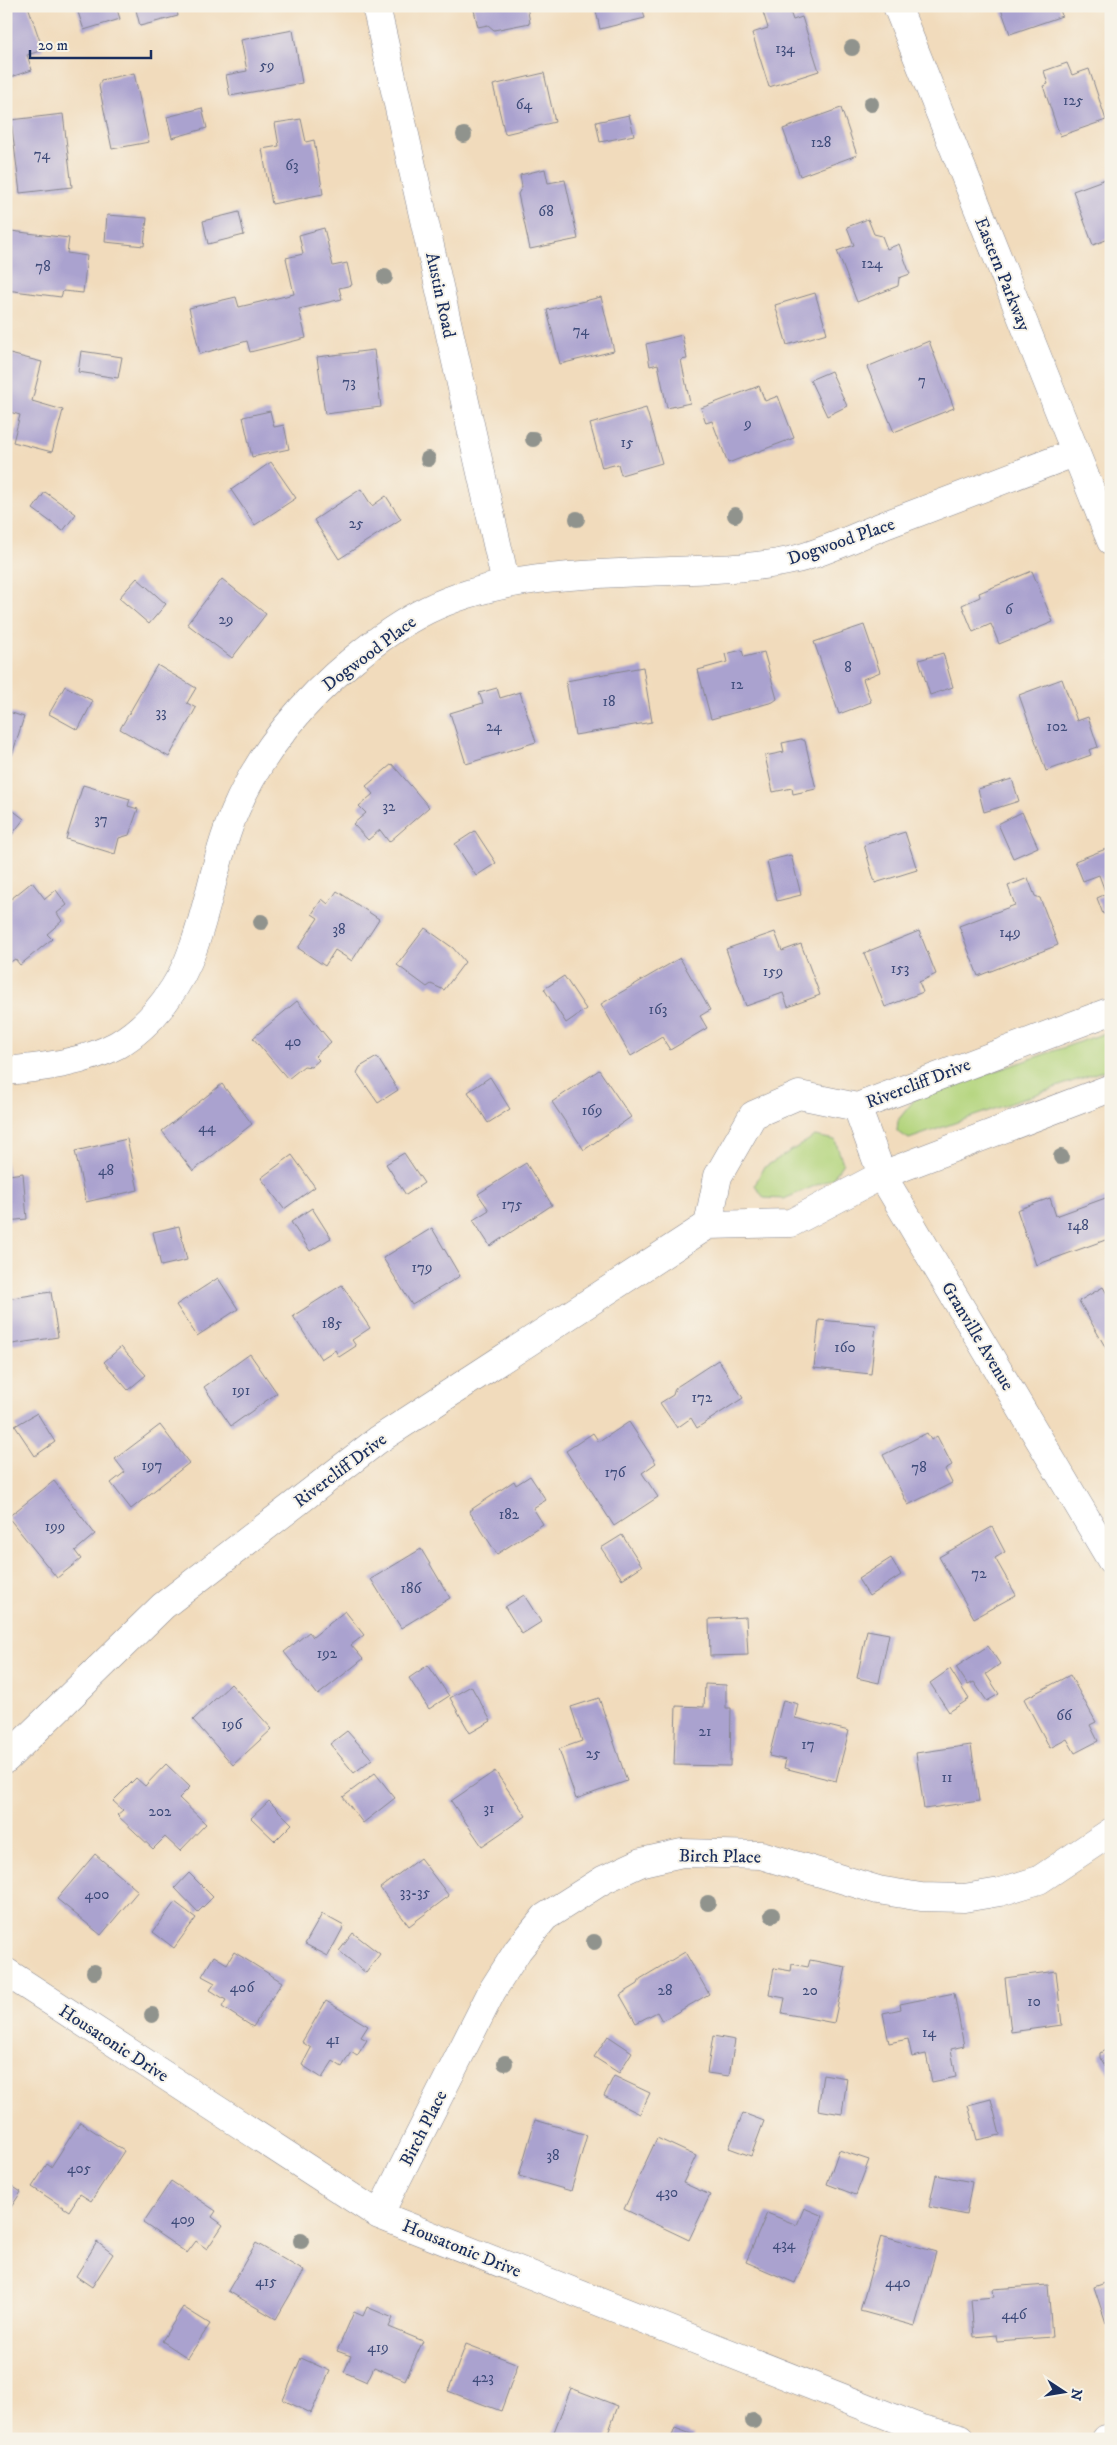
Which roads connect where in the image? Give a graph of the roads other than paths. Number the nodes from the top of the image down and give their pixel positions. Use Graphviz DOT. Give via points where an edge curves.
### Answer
graph roads {
  1 [pos="376,6"];
  2 [pos="897,6"];
  3 [pos="1074,453"];
  4 [pos="1111,541"];
  5 [pos="506,584"];
  6 [pos="1111,1011"];
  7 [pos="6,1071"];
  8 [pos="1111,1088"];
  9 [pos="857,1107"];
  10 [pos="882,1175"];
  11 [pos="708,1225"];
  12 [pos="1111,1560"];
  13 [pos="6,1759"];
  14 [pos="1111,1832"];
  15 [pos="6,1972"];
  16 [pos="379,2215"];
  17 [pos="1111,2438"];
  18 [pos="960,2439"];
  19 [pos="1106,2439"];
  1 -- 5 [label="street, Austin Road"];
  2 -- 3 [label="street, Eastern Parkway"];
  3 -- 4 [label="street, Eastern Parkway"];
  3 -- 5 [label="street, Dogwood Place" via="799,559 743,568 579,574"];
  5 -- 7 [label="street, Dogwood Place" via="428,610 392,631 318,690 292,721 264,759 236,808 217,857 194,948 180,978 165,1002 143,1024 117,1044 82,1059"];
  6 -- 9 [label="street, Rivercliff Drive"];
  8 -- 10 [label="street"];
  9 -- 10 [label="street, Granville Avenue"];
  9 -- 11 [label="street, Rivercliff Drive" via="800,1095 752,1115 718,1176"];
  10 -- 11 [label="street" via="791,1223"];
  10 -- 12 [label="street, Granville Avenue"];
  11 -- 13 [label="street, Rivercliff Drive" via="378,1440 163,1606"];
  14 -- 16 [label="street, Birch Place" via="1039,1880 1000,1892 964,1898 921,1897 878,1890 761,1855 682,1853 642,1862 603,1880 545,1917 518,1950 492,1991"];
  15 -- 16 [label="street, Housatonic Drive"];
  16 -- 18 [label="street, Housatonic Drive" via="919,2428"];
  17 -- 19 [label="street"];
}
